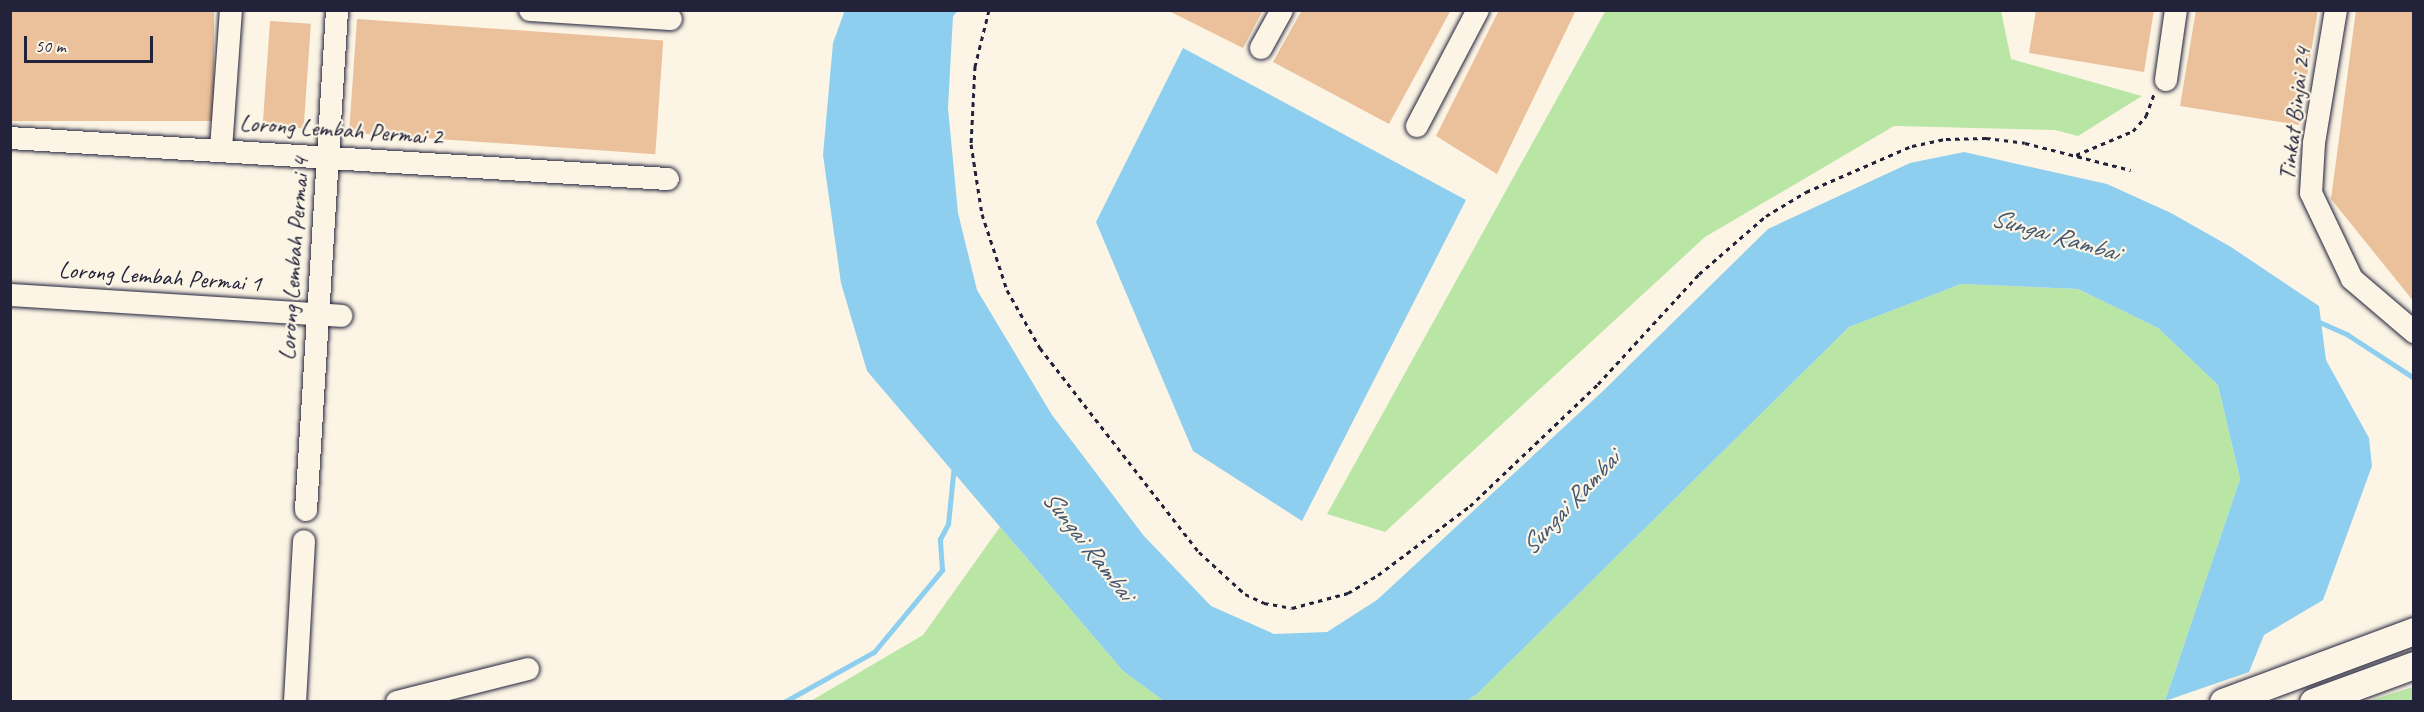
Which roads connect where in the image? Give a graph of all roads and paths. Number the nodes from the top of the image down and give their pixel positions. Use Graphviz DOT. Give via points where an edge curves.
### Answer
graph roads {
  1 [pos="231,10"];
  2 [pos="337,10"];
  3 [pos="530,10"];
  4 [pos="989,10"];
  5 [pos="1282,10"];
  6 [pos="1478,10"];
  7 [pos="2176,10"];
  8 [pos="2336,10"];
  9 [pos="671,19"];
  10 [pos="1261,48"];
  11 [pos="2166,80"];
  12 [pos="1417,126"];
  13 [pos="10,138"];
  14 [pos="221,149"];
  15 [pos="327,156"];
  16 [pos="2075,156"];
  17 [pos="2131,170"];
  18 [pos="668,179"];
  19 [pos="10,295"];
  20 [pos="317,314"];
  21 [pos="341,316"];
  22 [pos="2414,332"];
  23 [pos="306,510"];
  24 [pos="304,541"];
  25 [pos="2414,631"];
  26 [pos="2414,665"];
  27 [pos="528,669"];
  28 [pos="295,702"];
  29 [pos="397,702"];
  30 [pos="2223,702"];
  31 [pos="2313,702"];
  1 -- 14 [label="street"];
  2 -- 15 [label="street, Lorong Lembah Permai 4"];
  3 -- 9 [label="street"];
  4 -- 16 [label="path" via="975,66 970,144 982,214 1006,290 1040,348 1199,552 1245,594 1264,603 1292,608 1348,593 1470,506 1598,384 1699,274 1766,216 1806,192 1911,146 1946,140 1986,138"];
  5 -- 10 [label="street"];
  6 -- 12 [label="street"];
  7 -- 11 [label="street"];
  8 -- 22 [label="street, Tinkat Binjai 24" via="2314,143 2311,193 2352,279"];
  11 -- 16 [label="path" via="2152,96 2146,116 2133,130"];
  13 -- 14 [label="street, Lorong Lembah Permai 2"];
  14 -- 15 [label="street, Lorong Lembah Permai 2"];
  15 -- 18 [label="street, Lorong Lembah Permai 2"];
  15 -- 20 [label="street, Lorong Lembah Permai 4"];
  16 -- 17 [label="path"];
  19 -- 20 [label="street, Lorong Lembah Permai 1"];
  20 -- 21 [label="street, Lorong Lembah Permai 1"];
  20 -- 23 [label="street, Lorong Lembah Permai 4"];
  24 -- 28 [label="street"];
  25 -- 30 [label="main road"];
  26 -- 31 [label="main road"];
  27 -- 29 [label="street"];
}
